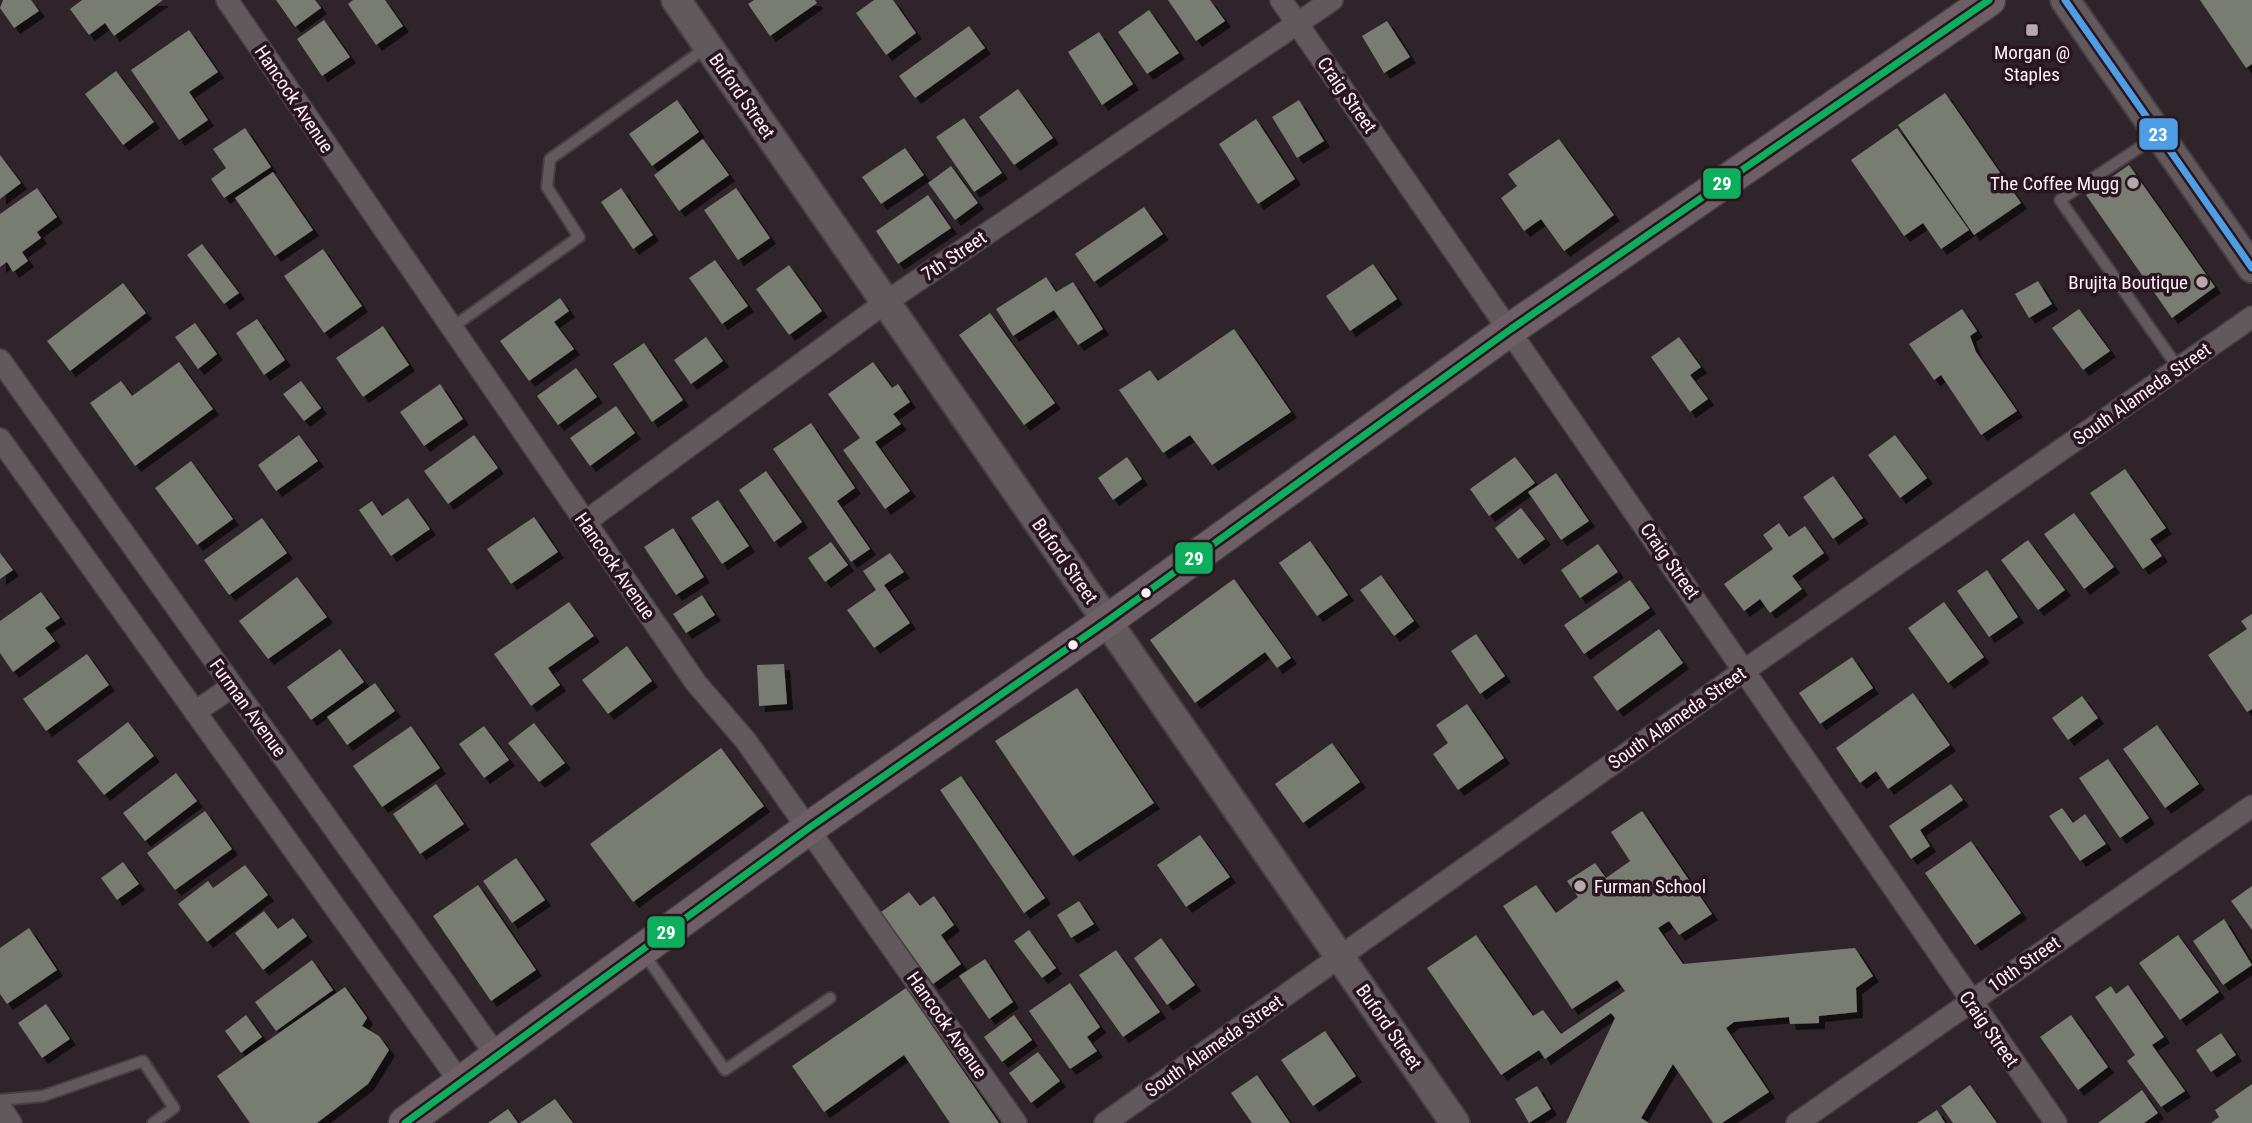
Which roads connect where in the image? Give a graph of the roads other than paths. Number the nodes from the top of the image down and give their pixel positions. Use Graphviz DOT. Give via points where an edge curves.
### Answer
graph roads {
  1 [pos="227,0"];
  2 [pos="676,0"];
  3 [pos="1281,0"];
  4 [pos="1332,0"];
  5 [pos="1989,0"];
  6 [pos="2065,0"];
  7 [pos="1297,24"];
  8 [pos="708,46"];
  9 [pos="2159,135"];
  10 [pos="2252,268"];
  11 [pos="886,302"];
  12 [pos="2252,317"];
  13 [pos="451,328"];
  14 [pos="1511,329"];
  15 [pos="0,360"];
  16 [pos="2179,369"];
  17 [pos="0,439"];
  18 [pos="584,522"];
  19 [pos="1107,621"];
  20 [pos="1745,670"];
  21 [pos="233,686"];
  22 [pos="195,712"];
  23 [pos="2252,806"];
  24 [pos="809,828"];
  25 [pos="641,950"];
  26 [pos="1340,957"];
  27 [pos="830,999"];
  28 [pos="1969,1001"];
  29 [pos="496,1055"];
  30 [pos="460,1082"];
  31 [pos="0,1100"];
  32 [pos="0,1107"];
  33 [pos="11,1123"];
  34 [pos="153,1123"];
  35 [pos="405,1123"];
  36 [pos="1016,1123"];
  37 [pos="1105,1123"];
  38 [pos="1455,1123"];
  39 [pos="1797,1123"];
  40 [pos="2056,1123"];
  1 -- 13 [label="street, Hancock Avenue"];
  2 -- 8 [label="street, Buford Street"];
  3 -- 7 [label="street, Craig Street"];
  4 -- 7 [label="street, 7th Street"];
  5 -- 14 [label="main road"];
  6 -- 9 [label="street"];
  7 -- 11 [label="street, 7th Street"];
  7 -- 14 [label="street, Craig Street"];
  8 -- 11 [label="street, Buford Street"];
  8 -- 13 [label="lane" via="550,159 547,187 579,237"];
  9 -- 10 [label="street"];
  9 -- 16 [label="lane" via="2060,200"];
  11 -- 18 [label="street, 7th Street"];
  11 -- 19 [label="street, Buford Street"];
  12 -- 16 [label="street, South Alameda Street"];
  13 -- 18 [label="street, Hancock Avenue"];
  14 -- 19 [label="main road"];
  14 -- 20 [label="street, Craig Street"];
  15 -- 21 [label="street, Furman Avenue"];
  16 -- 20 [label="street, South Alameda Street"];
  17 -- 22 [label="street"];
  18 -- 24 [label="street, Hancock Avenue" via="696,683 746,741"];
  19 -- 24 [label="main road"];
  19 -- 26 [label="street, Buford Street"];
  20 -- 26 [label="street, South Alameda Street"];
  20 -- 28 [label="street, Craig Street"];
  21 -- 22 [label="street"];
  21 -- 29 [label="street, Furman Avenue"];
  22 -- 30 [label="street"];
  23 -- 28 [label="street, 10th Street"];
  24 -- 25 [label="main road"];
  24 -- 36 [label="street, Hancock Avenue"];
  25 -- 27 [label="lane" via="725,1070"];
  25 -- 29 [label="main road"];
  26 -- 37 [label="street, South Alameda Street"];
  26 -- 38 [label="street, Buford Street"];
  28 -- 39 [label="street, 10th Street"];
  28 -- 40 [label="street, Craig Street"];
  29 -- 30 [label="main road"];
  30 -- 35 [label="main road"];
  31 -- 34 [label="lane" via="43,1096 143,1062 174,1108"];
  32 -- 33 [label="street"];
}
